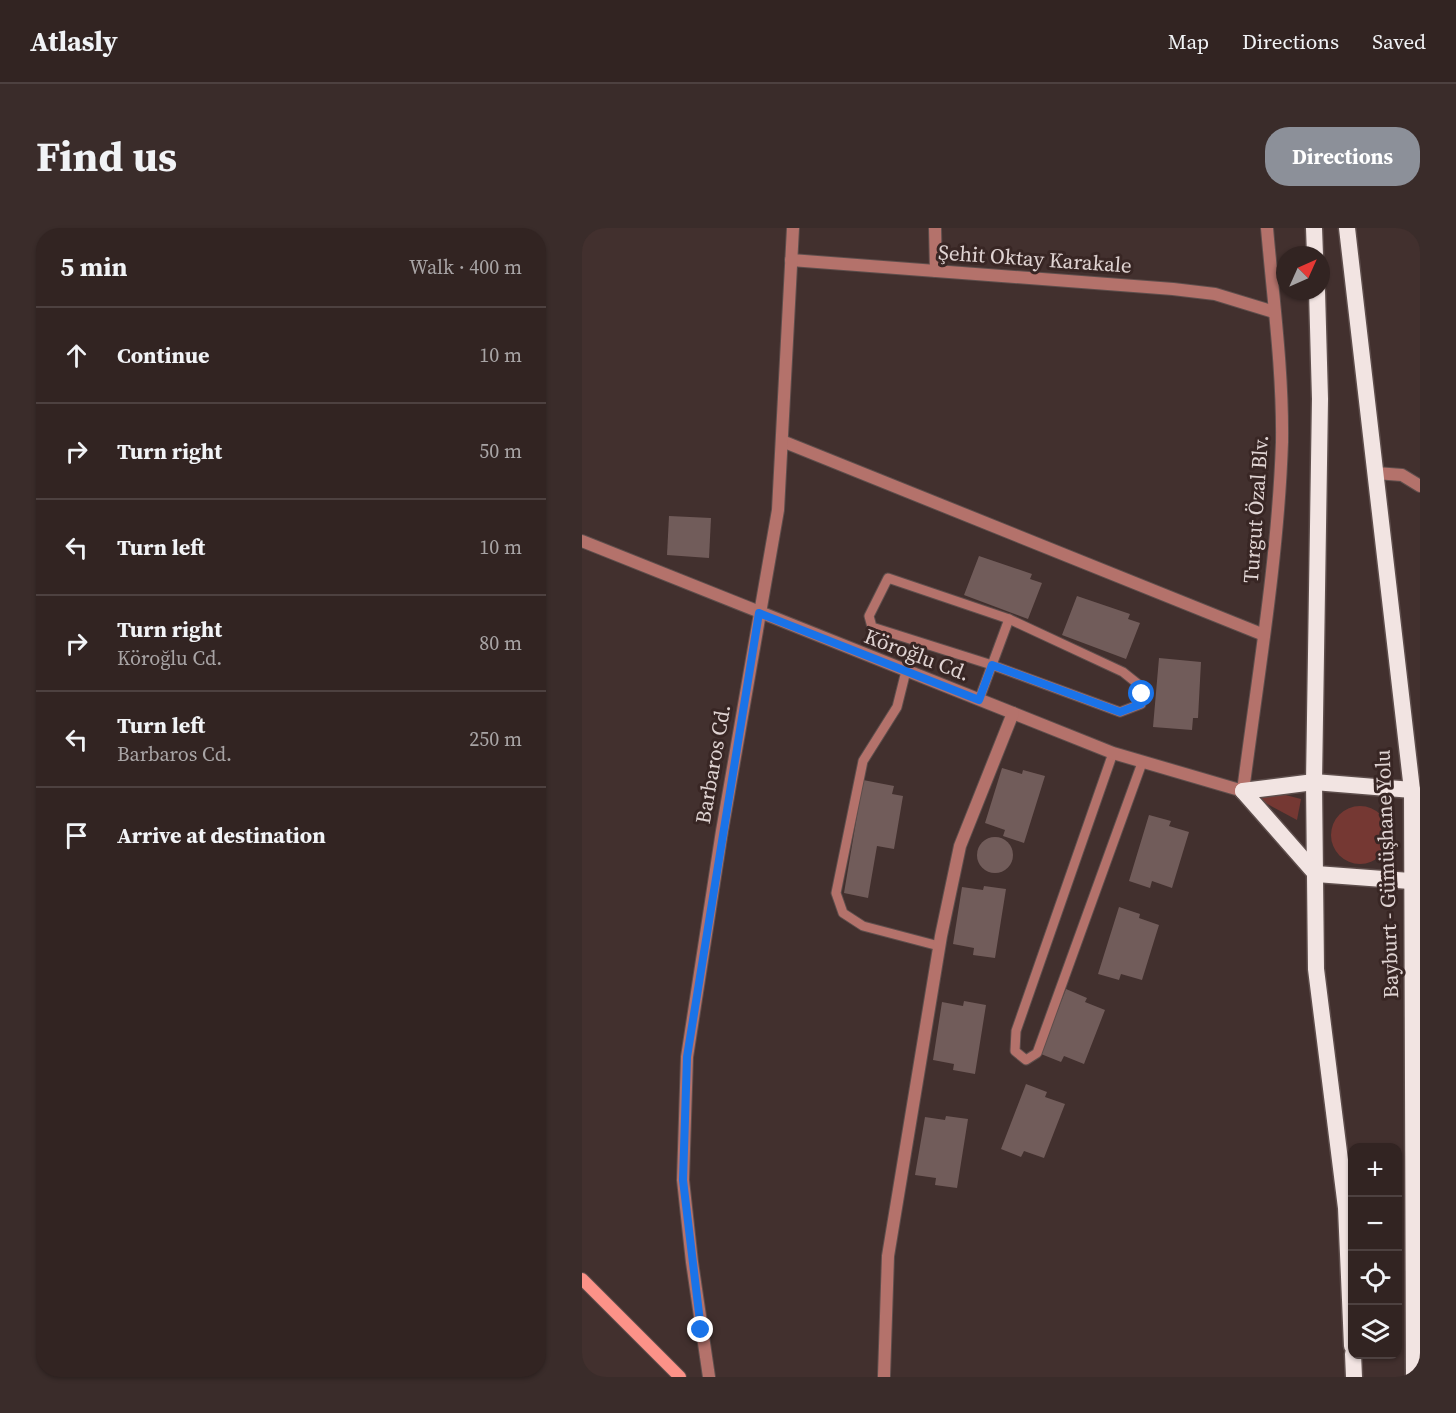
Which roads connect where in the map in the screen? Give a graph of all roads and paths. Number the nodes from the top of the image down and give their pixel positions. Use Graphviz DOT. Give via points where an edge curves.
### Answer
graph roads {
  1 [pos="792,228"];
  2 [pos="935,228"];
  3 [pos="1267,228"];
  4 [pos="1314,228"];
  5 [pos="1347,228"];
  6 [pos="1315,246"];
  7 [pos="791,260"];
  8 [pos="936,271"];
  9 [pos="1317,300"];
  10 [pos="1274,312"];
  11 [pos="782,441"];
  12 [pos="1376,474"];
  13 [pos="1420,486"];
  14 [pos="582,541"];
  15 [pos="759,613"];
  16 [pos="1010,619"];
  17 [pos="1264,635"];
  18 [pos="992,665"];
  19 [pos="906,671"];
  20 [pos="979,700"];
  21 [pos="1013,713"];
  22 [pos="1113,753"];
  23 [pos="1414,762"];
  24 [pos="1142,763"];
  25 [pos="1314,782"];
  26 [pos="1243,791"];
  27 [pos="1416,798"];
  28 [pos="1316,874"];
  29 [pos="1415,882"];
  30 [pos="939,946"];
  31 [pos="582,1278"];
  32 [pos="1351,1305"];
  33 [pos="1353,1359"];
  34 [pos="884,1376"];
  35 [pos="680,1377"];
  36 [pos="709,1377"];
  37 [pos="1354,1377"];
  38 [pos="1414,1377"];
  1 -- 7 [label="street, Barbaros Cd."];
  2 -- 8 [label="street"];
  3 -- 10 [label="street, Turgut Özal Blv."];
  4 -- 6 [label="highway"];
  5 -- 12 [label="highway, Bayburt - Gümüşhane Yolu"];
  7 -- 8 [label="street, Şehit Oktay Karakale"];
  7 -- 11 [label="street, Barbaros Cd."];
  8 -- 10 [label="street, Şehit Oktay Karakale" via="1215,294"];
  9 -- 25 [label="highway" via="1320,399"];
  10 -- 17 [label="street, Turgut Özal Blv." via="1282,439 1279,506"];
  11 -- 15 [label="street, Barbaros Cd." via="778,510"];
  11 -- 17 [label="street"];
  12 -- 13 [label="street" via="1402,475"];
  12 -- 23 [label="highway, Bayburt - Gümüşhane Yolu"];
  14 -- 15 [label="street, Köroğlu Cd."];
  15 -- 19 [label="street, Köroğlu Cd."];
  15 -- 36 [label="street, Barbaros Cd." via="687,1057 683,1180"];
  16 -- 18 [label="lane"];
  16 -- 18 [label="lane" via="888,578 869,616 872,627"];
  16 -- 18 [label="lane" via="1123,672 1138,684 1141,704 1120,712"];
  17 -- 26 [label="street, Turgut Özal Blv."];
  18 -- 20 [label="lane"];
  19 -- 20 [label="street, Köroğlu Cd."];
  19 -- 30 [label="lane" via="897,707 864,761 836,893 843,913 863,926"];
  20 -- 21 [label="street, Köroğlu Cd."];
  21 -- 22 [label="street, Köroğlu Cd."];
  21 -- 30 [label="street" via="960,846"];
  22 -- 24 [label="street, Köroğlu Cd."];
  22 -- 24 [label="lane" via="1016,1031 1015,1051 1026,1060 1037,1053"];
  23 -- 27 [label="highway, Bayburt - Gümüşhane Yolu"];
  24 -- 26 [label="street, Köroğlu Cd."];
  25 -- 26 [label="highway"];
  25 -- 27 [label="highway"];
  25 -- 28 [label="highway"];
  26 -- 28 [label="highway"];
  27 -- 29 [label="highway, Bayburt - Gümüşhane Yolu"];
  28 -- 29 [label="highway"];
  28 -- 32 [label="highway" via="1316,969 1346,1208"];
  29 -- 38 [label="highway, Bayburt - Gümüşhane Yolu" via="1411,1235"];
  30 -- 34 [label="street" via="888,1256"];
  31 -- 35 [label="main road"];
  33 -- 37 [label="highway"];
}
